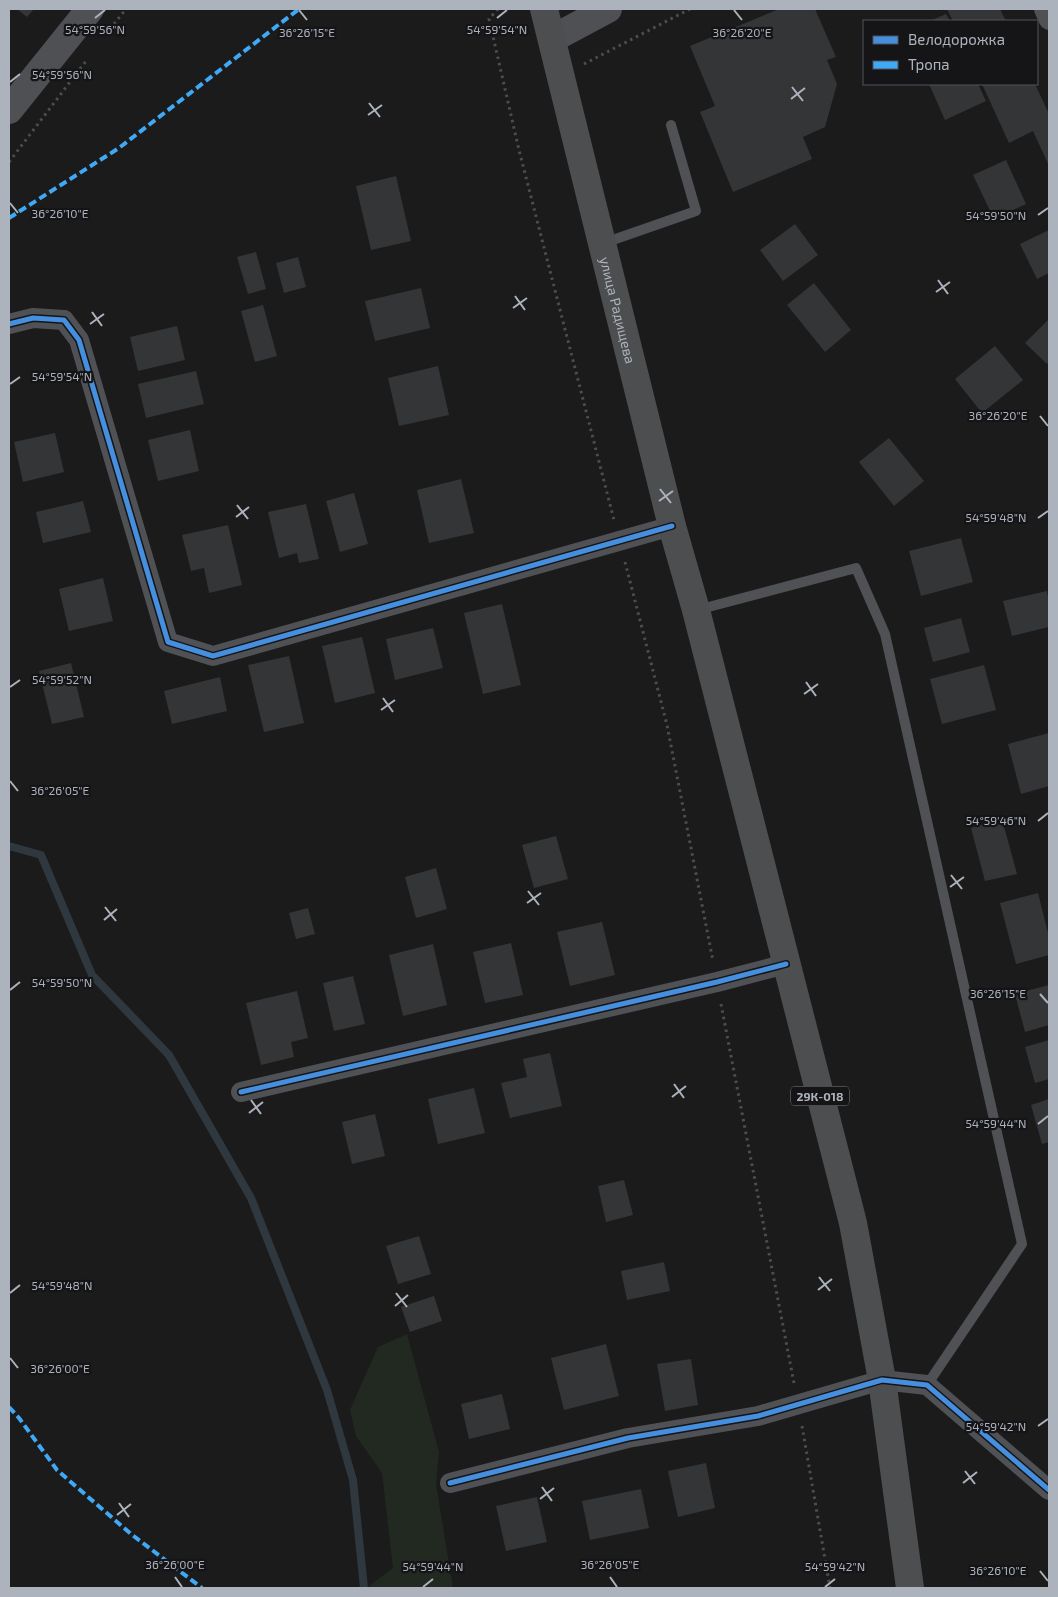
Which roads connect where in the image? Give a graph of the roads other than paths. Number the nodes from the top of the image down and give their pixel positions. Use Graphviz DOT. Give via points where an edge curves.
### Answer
graph roads {
  1 [pos="90,9"];
  2 [pos="544,9"];
  3 [pos="608,9"];
  4 [pos="1044,9"];
  5 [pos="1049,20"];
  6 [pos="552,39"];
  7 [pos="9,110"];
  8 [pos="672,126"];
  9 [pos="603,244"];
  10 [pos="9,324"];
  11 [pos="672,526"];
  12 [pos="696,610"];
  13 [pos="786,964"];
  14 [pos="241,1092"];
  15 [pos="882,1380"];
  16 [pos="927,1385"];
  17 [pos="450,1483"];
  18 [pos="1049,1490"];
  19 [pos="910,1588"];
  1 -- 7 [label="street"];
  2 -- 6 [label="main road, улица Радищева"];
  3 -- 6 [label="street"];
  4 -- 5 [label="street"];
  6 -- 9 [label="main road, улица Радищева"];
  8 -- 9 [label="lane" via="696,211"];
  9 -- 11 [label="main road, улица Радищева"];
  10 -- 11 [label="street" via="33,318 64,320 79,340 168,642 213,656"];
  11 -- 12 [label="main road, улица Радищева"];
  12 -- 13 [label="main road, 29К-018"];
  12 -- 16 [label="lane" via="856,568 885,634 1022,1244"];
  13 -- 14 [label="street"];
  13 -- 15 [label="main road, 29К-018" via="853,1223"];
  15 -- 16 [label="street"];
  15 -- 17 [label="street" via="758,1416 628,1438"];
  15 -- 19 [label="main road, 29К-018"];
  16 -- 18 [label="street"];
}
